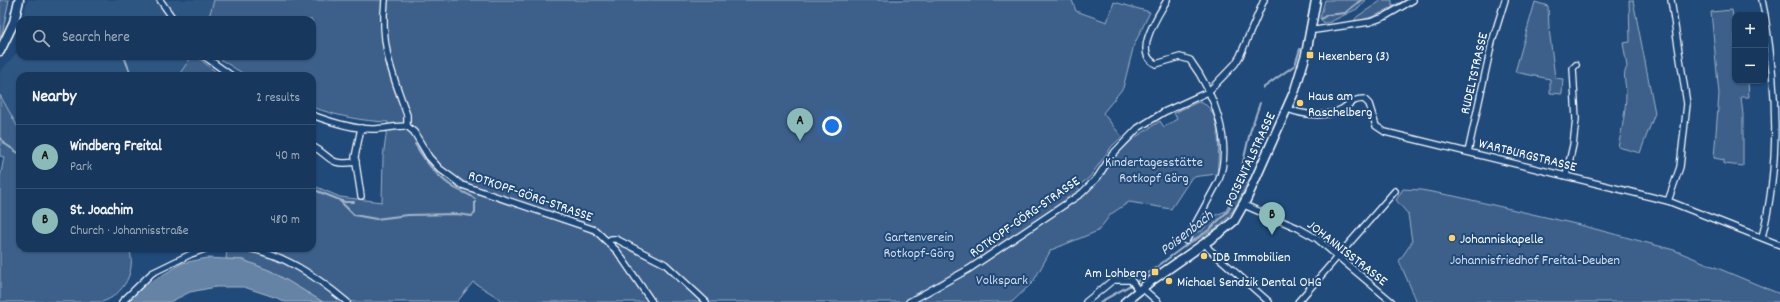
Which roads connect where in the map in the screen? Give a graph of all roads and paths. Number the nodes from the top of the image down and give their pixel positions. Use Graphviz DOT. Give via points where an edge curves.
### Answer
graph roads {
  1 [pos="19,0"];
  2 [pos="160,0"];
  3 [pos="385,0"];
  4 [pos="1166,0"];
  5 [pos="1264,0"];
  6 [pos="1316,0"];
  7 [pos="1413,0"];
  8 [pos="1505,0"];
  9 [pos="1671,0"];
  10 [pos="1762,0"];
  11 [pos="1764,12"];
  12 [pos="171,16"];
  13 [pos="1311,29"];
  14 [pos="1768,35"];
  15 [pos="0,51"];
  16 [pos="210,60"];
  17 [pos="1576,65"];
  18 [pos="226,72"];
  19 [pos="1208,92"];
  20 [pos="1288,109"];
  21 [pos="316,115"];
  22 [pos="407,126"];
  23 [pos="361,128"];
  24 [pos="316,149"];
  25 [pos="1468,152"];
  26 [pos="356,162"];
  27 [pos="1566,176"];
  28 [pos="1395,191"];
  29 [pos="361,196"];
  30 [pos="1668,201"];
  31 [pos="1244,205"];
  32 [pos="1762,237"];
  33 [pos="608,241"];
  34 [pos="1186,241"];
  35 [pos="1205,243"];
  36 [pos="1780,245"];
  37 [pos="197,252"];
  38 [pos="263,252"];
  39 [pos="1338,257"];
  40 [pos="1137,286"];
  41 [pos="122,302"];
  42 [pos="347,302"];
  43 [pos="652,302"];
  44 [pos="706,302"];
  45 [pos="909,302"];
  46 [pos="1086,302"];
  47 [pos="1125,302"];
  48 [pos="1158,302"];
  49 [pos="1269,302"];
  50 [pos="1298,302"];
  51 [pos="1392,302"];
  1 -- 15 [label="main road" via="14,22"];
  2 -- 12 [label="street"];
  3 -- 22 [label="street" via="384,39 407,115"];
  4 -- 19 [label="street" via="1147,41 1146,56 1156,64 1180,56 1190,60"];
  5 -- 19 [label="street, ROTKOPF-GÖRG-STRASSE" via="1240,56"];
  6 -- 13 [label="main road, POISENTALSTRASSE"];
  7 -- 13 [label="street" via="1370,22"];
  8 -- 25 [label="street, RUDELTSTRASSE" via="1492,42"];
  9 -- 30 [label="street" via="1687,104 1680,167"];
  10 -- 11 [label="street"];
  13 -- 20 [label="main road, POISENTALSTRASSE" via="1301,73"];
  14 -- 32 [label="street" via="1774,72 1776,139 1772,200"];
  16 -- 18 [label="street"];
  17 -- 27 [label="street" via="1573,68 1576,119"];
  19 -- 34 [label="street" via="1221,125 1224,162 1218,182"];
  19 -- 45 [label="street, ROTKOPF-GÖRG-STRASSE" via="1168,109 1138,128 1112,155 1082,193 969,269"];
  20 -- 25 [label="street, WARTBURGSTRASSE" via="1305,115 1327,113 1342,109 1356,99 1364,99 1369,104 1373,120 1380,130"];
  20 -- 31 [label="main road, POISENTALSTRASSE"];
  21 -- 23 [label="street"];
  22 -- 23 [label="street"];
  22 -- 33 [label="street, ROTKOPF-GÖRG-STRASSE" via="440,169 462,185 595,230"];
  23 -- 26 [label="street"];
  24 -- 26 [label="street" via="340,164"];
  25 -- 27 [label="street, WARTBURGSTRASSE"];
  26 -- 29 [label="street"];
  27 -- 30 [label="street, WARTBURGSTRASSE"];
  28 -- 39 [label="street"];
  30 -- 32 [label="street, WARTBURGSTRASSE"];
  31 -- 35 [label="main road, POISENTALSTRASSE" via="1234,221"];
  31 -- 39 [label="street, JOHANNISSTRASSE" via="1298,228 1316,238"];
  32 -- 36 [label="street, WARTBURGSTRASSE"];
  33 -- 43 [label="street"];
  33 -- 44 [label="street, ROTKOPF-GÖRG-STRASSE" via="616,240 665,264"];
  35 -- 40 [label="main road, POISENTALSTRASSE"];
  35 -- 49 [label="street"];
  37 -- 41 [label="street" via="152,273"];
  38 -- 42 [label="street" via="286,260"];
  39 -- 50 [label="street"];
  39 -- 51 [label="street, JOHANNISSTRASSE"];
  40 -- 46 [label="street" via="1132,280 1113,280"];
  40 -- 47 [label="main road, POISENTALSTRASSE"];
  40 -- 48 [label="street"];
}
